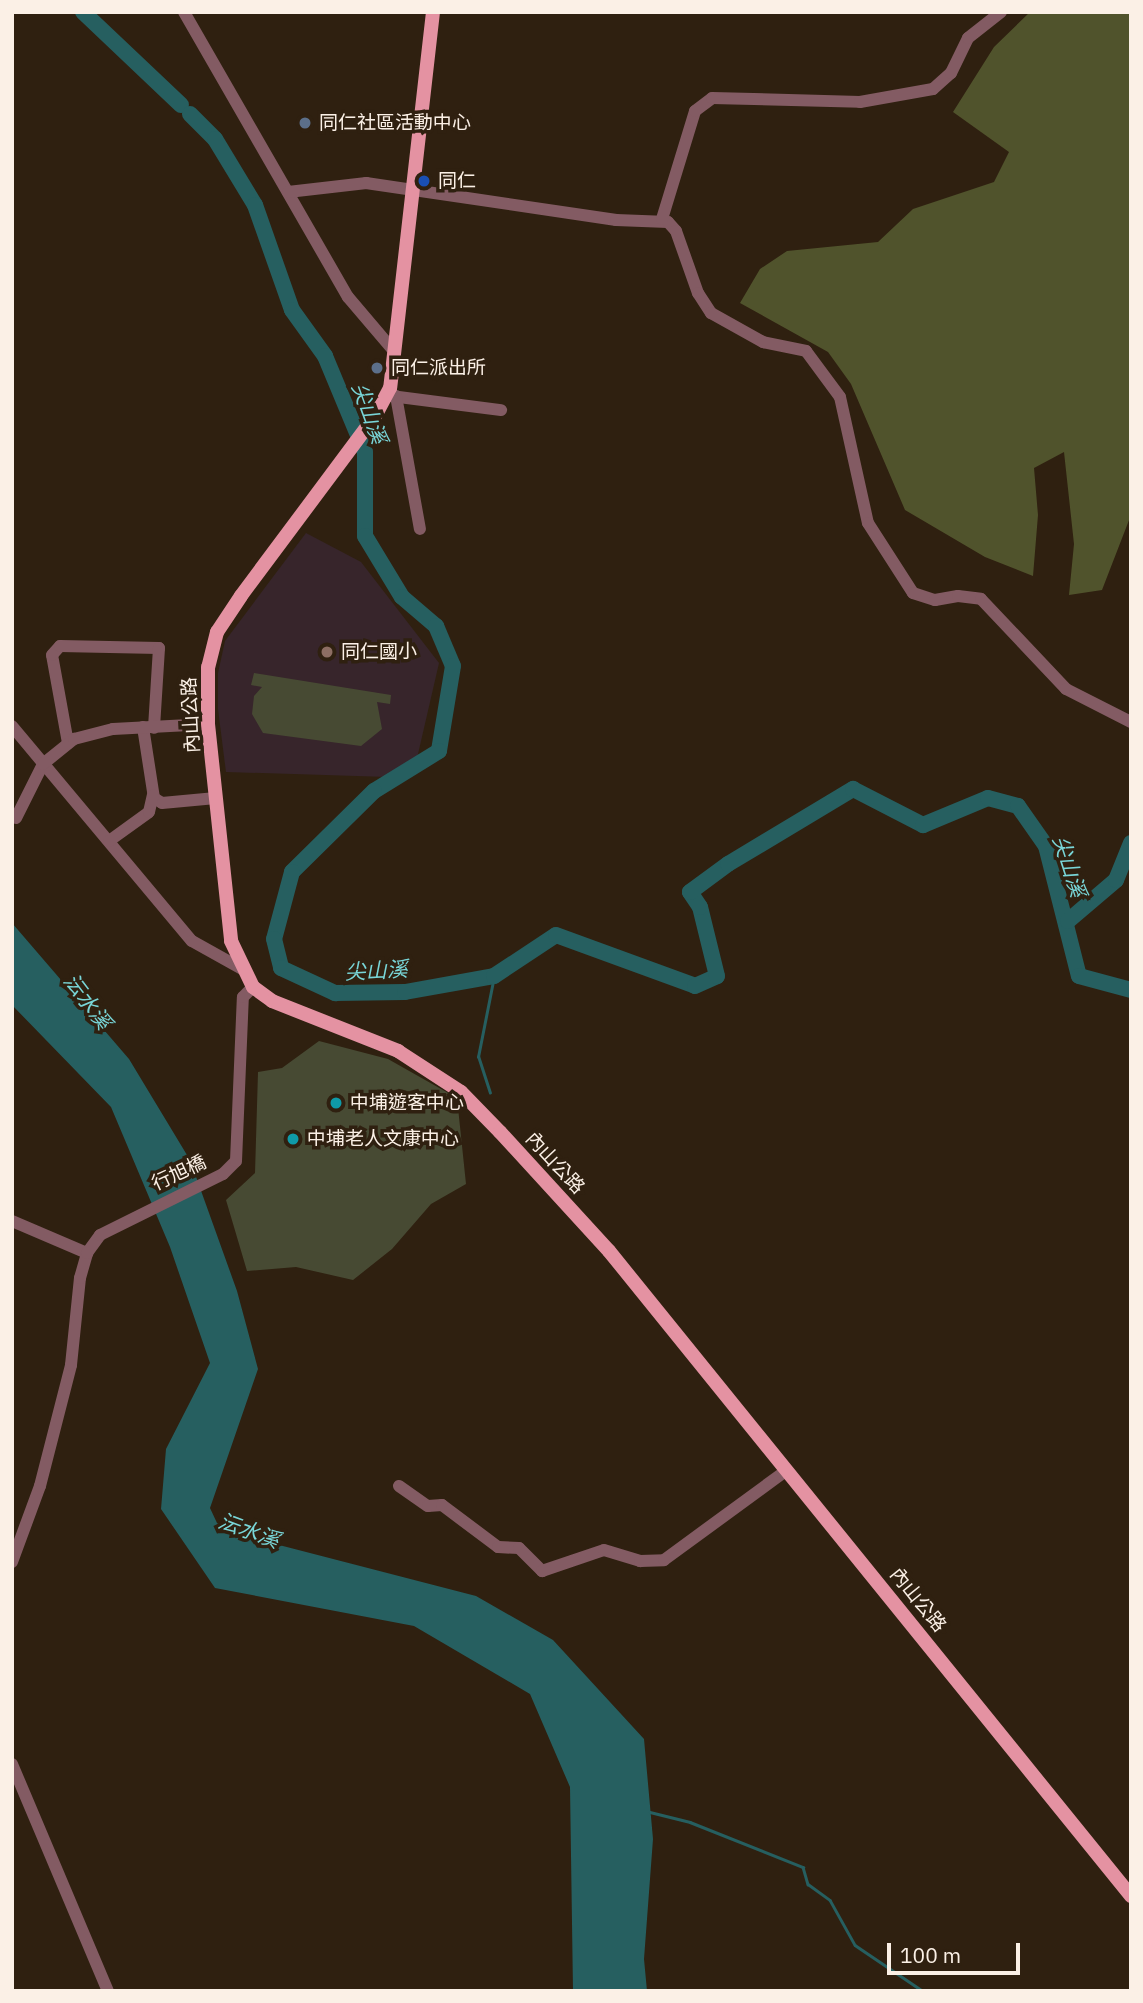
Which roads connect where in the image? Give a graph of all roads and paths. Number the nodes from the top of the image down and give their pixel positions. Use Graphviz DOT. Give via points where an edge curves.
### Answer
graph roads {
  1 [pos="184,12"];
  2 [pos="433,12"];
  3 [pos="1001,12"];
  4 [pos="411,191"];
  5 [pos="288,192"];
  6 [pos="662,219"];
  7 [pos="394,351"];
  8 [pos="391,396"];
  9 [pos="501,410"];
  10 [pos="420,529"];
  11 [pos="1131,722"];
  12 [pos="208,724"];
  13 [pos="12,726"];
  14 [pos="149,727"];
  15 [pos="68,743"];
  16 [pos="43,764"];
  17 [pos="153,795"];
  18 [pos="216,798"];
  19 [pos="16,818"];
  20 [pos="109,841"];
  21 [pos="244,970"];
  22 [pos="253,987"];
  23 [pos="12,1221"];
  24 [pos="87,1253"];
  25 [pos="788,1470"];
  26 [pos="399,1486"];
  27 [pos="12,1562"];
  28 [pos="12,1763"];
  29 [pos="1131,1896"];
  30 [pos="108,1991"];
  1 -- 5 [label="street"];
  2 -- 4 [label="main road"];
  3 -- 6 [label="street" via="968,38 951,73 933,89 860,102 712,98 695,111"];
  4 -- 5 [label="street" via="366,183"];
  4 -- 6 [label="street" via="616,220"];
  4 -- 7 [label="main road"];
  5 -- 7 [label="street" via="348,297"];
  6 -- 11 [label="street" via="676,231 698,293 711,313 763,342 806,351 822,370 840,397 868,523 913,593 935,600 958,596 981,600 1066,689"];
  7 -- 8 [label="main road"];
  8 -- 9 [label="street"];
  8 -- 10 [label="street"];
  8 -- 12 [label="main road, 內山公路" via="217,632 208,667"];
  12 -- 14 [label="street"];
  12 -- 18 [label="main road, 內山公路"];
  13 -- 16 [label="street"];
  14 -- 15 [label="street" via="90,733"];
  14 -- 15 [label="street" via="159,648 60,646 52,655"];
  14 -- 17 [label="street"];
  15 -- 16 [label="street"];
  16 -- 19 [label="street"];
  16 -- 20 [label="street"];
  17 -- 18 [label="street" via="162,803"];
  17 -- 20 [label="street" via="149,812"];
  18 -- 21 [label="main road, 內山公路" via="231,941"];
  20 -- 21 [label="street" via="192,942"];
  21 -- 22 [label="main road, 內山公路"];
  22 -- 24 [label="street, 行旭橋" via="243,998 236,1161 223,1174 100,1235"];
  22 -- 25 [label="main road, 內山公路" via="272,1001 398,1051 461,1092 610,1251"];
  23 -- 24 [label="street"];
  24 -- 27 [label="street" via="71,1365 40,1486"];
  25 -- 26 [label="street" via="664,1560 640,1561 604,1550 541,1571 519,1548 498,1547 442,1505 428,1506"];
  25 -- 29 [label="main road, 內山公路"];
  28 -- 30 [label="street"];
}
